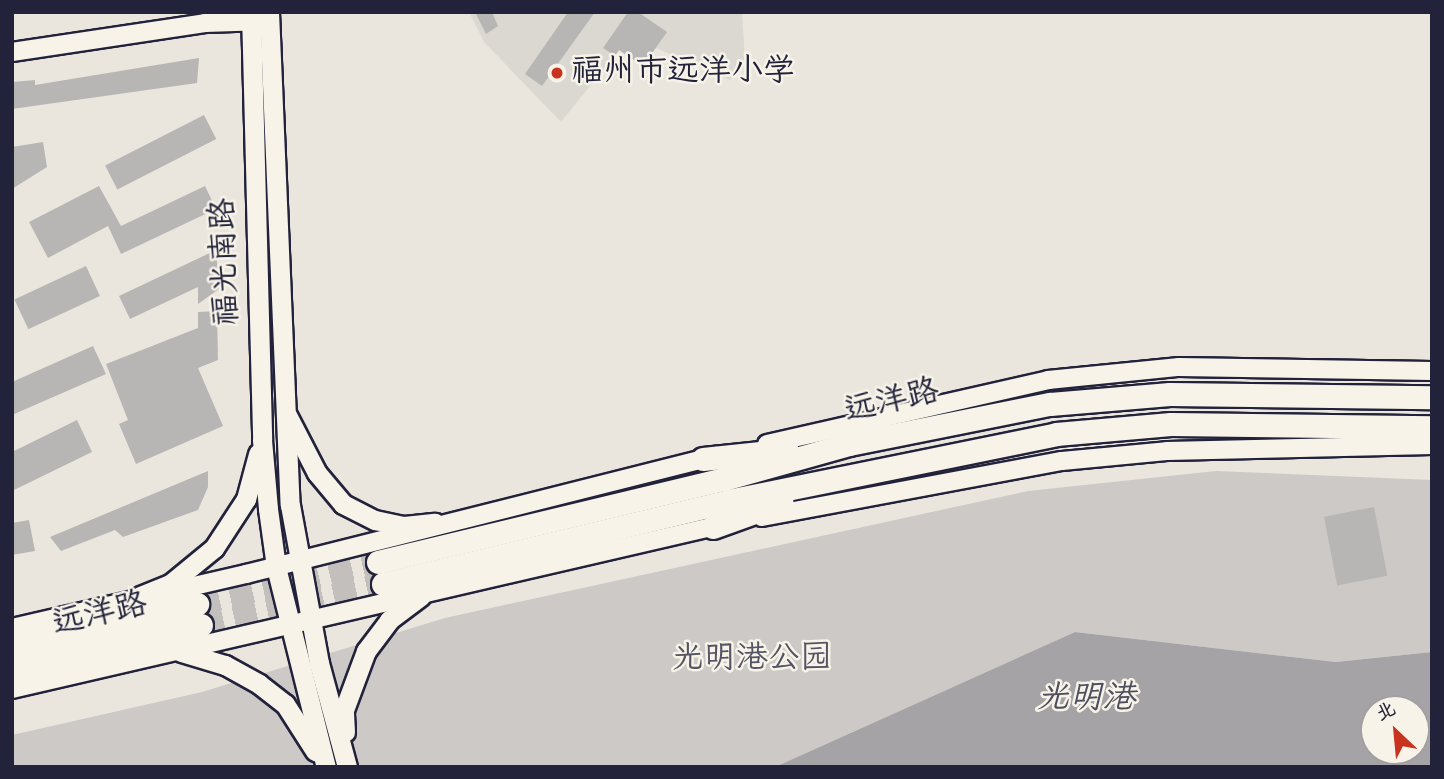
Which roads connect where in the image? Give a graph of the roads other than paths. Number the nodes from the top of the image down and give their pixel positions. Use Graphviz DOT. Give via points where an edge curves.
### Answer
graph roads {
  1 [pos="260,17"];
  2 [pos="12,51"];
  3 [pos="1432,371"];
  4 [pos="1432,397"];
  5 [pos="283,408"];
  6 [pos="1432,427"];
  7 [pos="262,440"];
  8 [pos="849,444"];
  9 [pos="1432,445"];
  10 [pos="703,459"];
  11 [pos="857,474"];
  12 [pos="435,523"];
  13 [pos="713,527"];
  14 [pos="298,561"];
  15 [pos="276,567"];
  16 [pos="140,596"];
  17 [pos="421,596"];
  18 [pos="310,622"];
  19 [pos="290,627"];
  20 [pos="12,628"];
  21 [pos="12,646"];
  22 [pos="181,652"];
  23 [pos="12,669"];
  24 [pos="12,689"];
  25 [pos="346,764"];
  26 [pos="326,767"];
  1 -- 2 [label="main road"];
  1 -- 5 [label="main road, 福光南路"];
  1 -- 7 [label="main road, 福光南路"];
  3 -- 10 [label="main road" via="1179,367 1048,380"];
  4 -- 8 [label="highway, 远洋路" via="1245,393 1090,401 947,422"];
  5 -- 12 [label="main road" via="317,473 343,504 384,522"];
  5 -- 14 [label="main road, 福光南路"];
  6 -- 11 [label="highway, 远洋路" via="1146,426 1056,434"];
  7 -- 15 [label="main road, 福光南路"];
  7 -- 16 [label="main road" via="246,499 214,548 170,584"];
  8 -- 10 [label="highway"];
  8 -- 11 [label="highway, 远洋路" via="381,573"];
  9 -- 13 [label="main road" via="1167,451 1062,461"];
  10 -- 12 [label="main road"];
  11 -- 13 [label="highway"];
  12 -- 14 [label="main road"];
  13 -- 17 [label="main road"];
  14 -- 15 [label="main road"];
  14 -- 18 [label="main road, 福光南路"];
  15 -- 16 [label="main road"];
  15 -- 19 [label="main road, 福光南路"];
  16 -- 20 [label="main road"];
  17 -- 18 [label="main road"];
  17 -- 25 [label="main road" via="389,620 362,660 344,710"];
  18 -- 19 [label="main road"];
  18 -- 25 [label="main road, 福光南路"];
  19 -- 22 [label="main road"];
  19 -- 26 [label="main road, 福光南路"];
  21 -- 23 [label="highway, 远洋路" via="199,615"];
  22 -- 24 [label="main road"];
  22 -- 26 [label="main road" via="225,665 285,704"];
}
